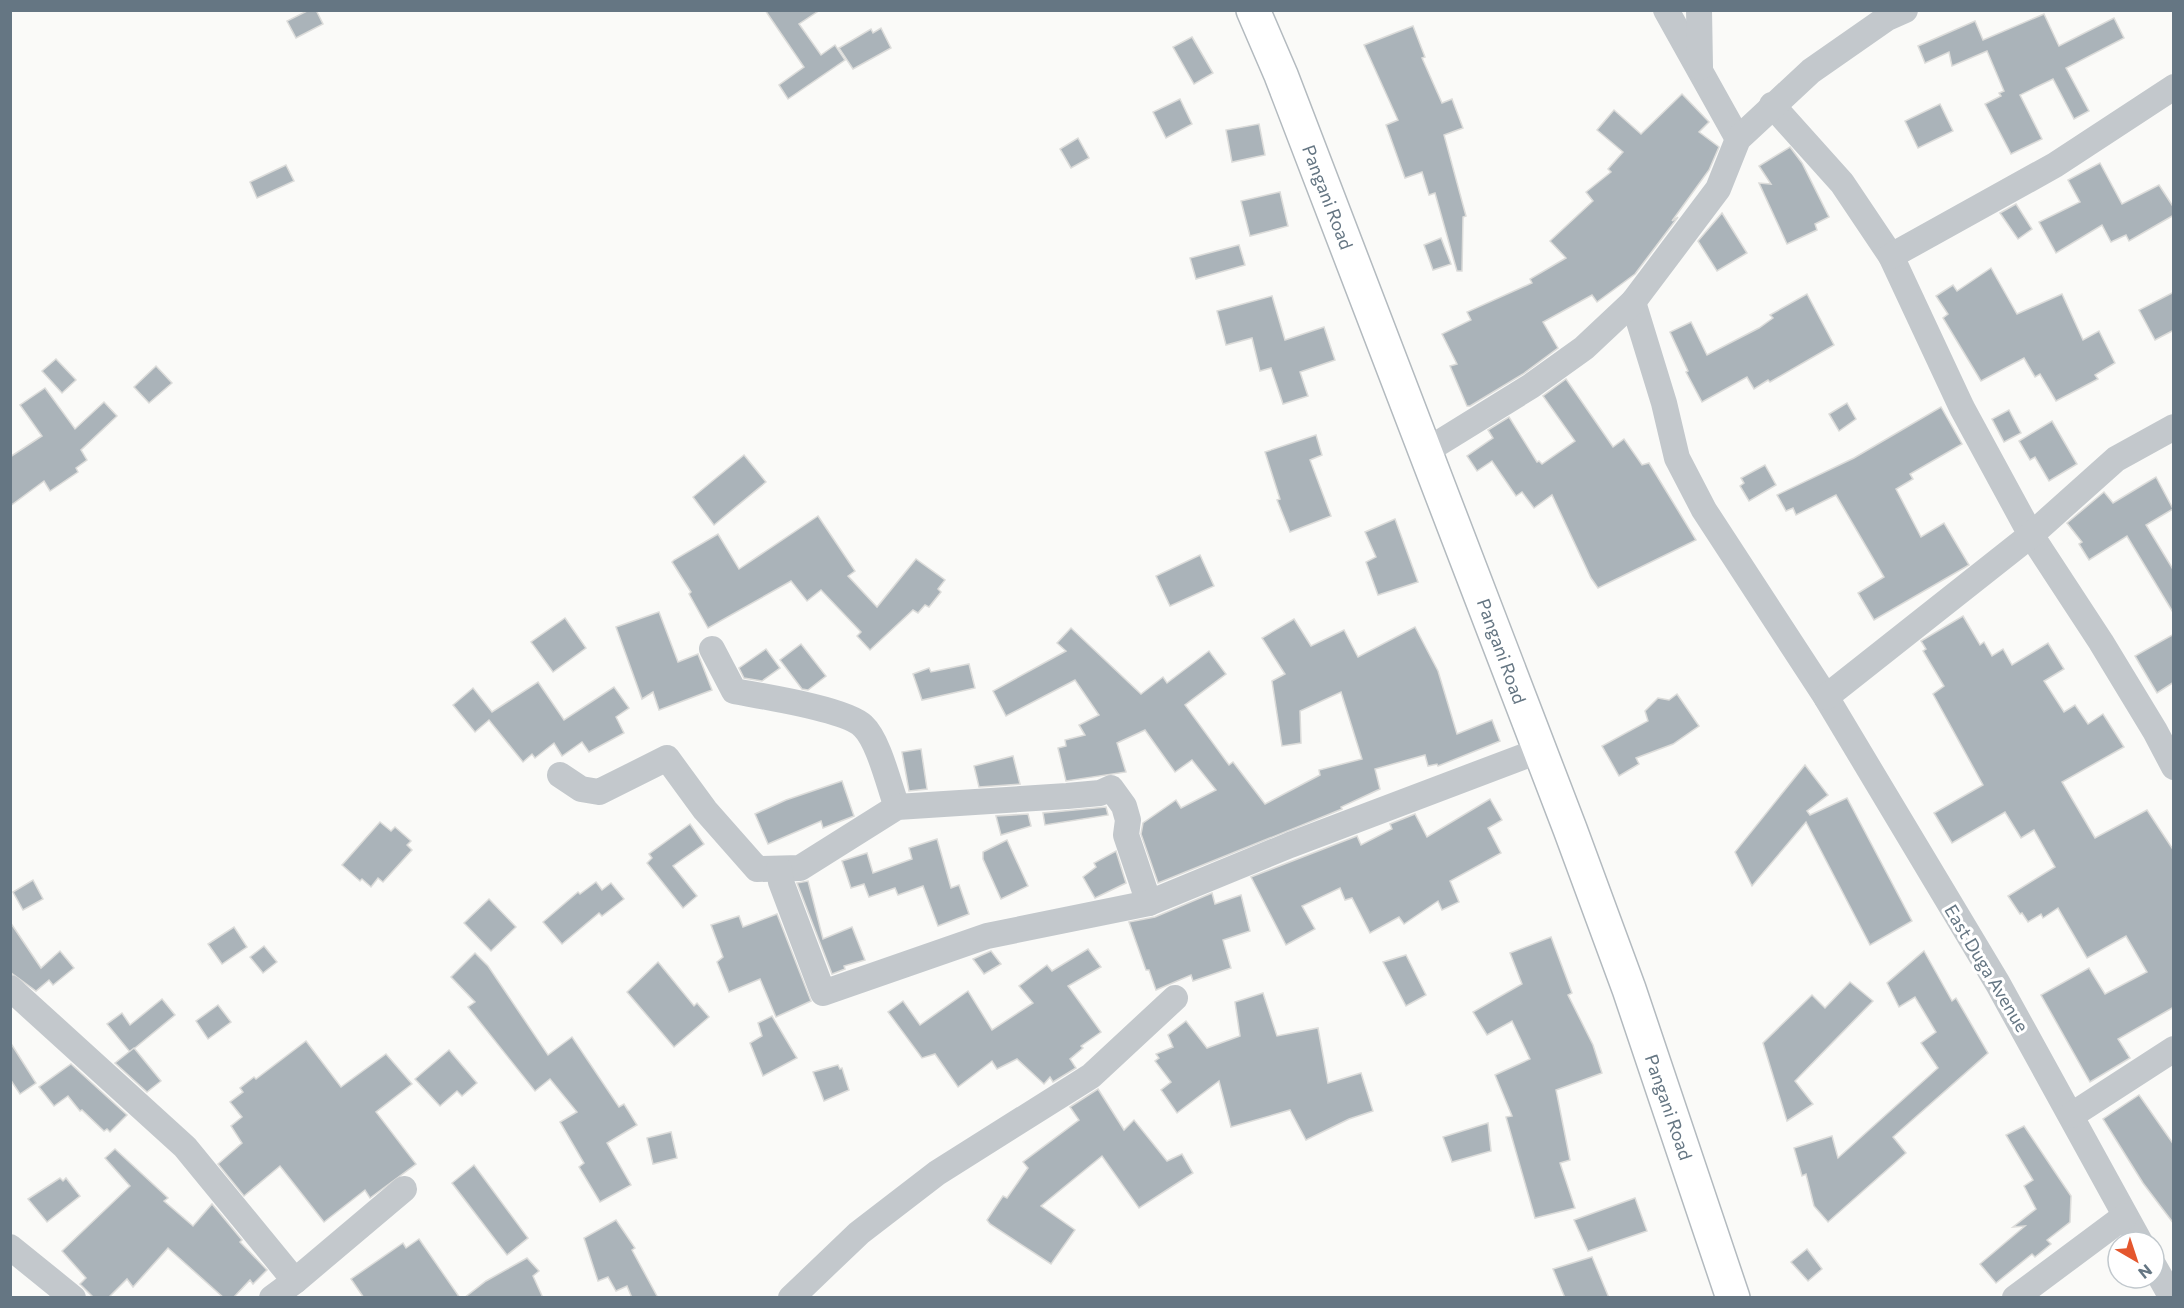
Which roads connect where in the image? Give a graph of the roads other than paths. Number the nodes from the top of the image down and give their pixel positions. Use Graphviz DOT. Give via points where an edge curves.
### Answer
graph roads {
  1 [pos="1253,10"];
  2 [pos="1665,10"];
  3 [pos="1699,10"];
  4 [pos="1905,10"];
  5 [pos="1700,70"];
  6 [pos="2174,87"];
  7 [pos="1772,105"];
  8 [pos="1738,139"];
  9 [pos="1891,256"];
  10 [pos="1633,302"];
  11 [pos="2174,427"];
  12 [pos="1426,451"];
  13 [pos="2031,535"];
  14 [pos="712,649"];
  15 [pos="1826,697"];
  16 [pos="2164,725"];
  17 [pos="1538,751"];
  18 [pos="2174,767"];
  19 [pos="560,775"];
  20 [pos="897,807"];
  21 [pos="779,869"];
  22 [pos="1149,903"];
  23 [pos="10,988"];
  24 [pos="1175,998"];
  25 [pos="2174,1049"];
  26 [pos="2072,1115"];
  27 [pos="404,1189"];
  28 [pos="2126,1216"];
  29 [pos="2134,1230"];
  30 [pos="10,1247"];
  31 [pos="295,1281"];
  32 [pos="73,1298"];
  33 [pos="272,1298"];
  34 [pos="792,1298"];
  35 [pos="1733,1298"];
  36 [pos="2015,1298"];
  1 -- 12 [label="main road, Pangani Road"];
  2 -- 5 [label="street"];
  3 -- 5 [label="street"];
  4 -- 7 [label="street" via="1810,70"];
  5 -- 8 [label="street"];
  6 -- 9 [label="street" via="2055,165"];
  7 -- 8 [label="street"];
  7 -- 9 [label="street" via="1842,183"];
  8 -- 10 [label="street" via="1718,189"];
  9 -- 13 [label="street" via="1962,408"];
  10 -- 12 [label="street" via="1584,348"];
  10 -- 15 [label="street, East Duga Avenue" via="1677,458 1704,510"];
  11 -- 13 [label="street" via="2116,459"];
  12 -- 17 [label="main road, Pangani Road"];
  13 -- 15 [label="street"];
  13 -- 16 [label="street"];
  14 -- 20 [label="street" via="734,691 834,713 863,725"];
  15 -- 26 [label="street, East Duga Avenue"];
  16 -- 18 [label="street"];
  17 -- 22 [label="street"];
  17 -- 35 [label="main road, Pangani Road" via="1629,989"];
  19 -- 21 [label="street" via="581,789 599,792 668,758 739,851 757,869"];
  20 -- 21 [label="street" via="800,868"];
  20 -- 22 [label="street" via="1067,796 1111,788 1125,806 1126,835"];
  21 -- 22 [label="street" via="823,993 987,936"];
  23 -- 31 [label="street" via="185,1147"];
  24 -- 34 [label="street" via="1090,1076 937,1173 859,1233"];
  25 -- 26 [label="street"];
  26 -- 28 [label="street, East Duga Avenue"];
  27 -- 31 [label="street"];
  28 -- 29 [label="street, East Duga Avenue"];
  28 -- 36 [label="street"];
  30 -- 32 [label="street"];
  31 -- 33 [label="street"];
}
